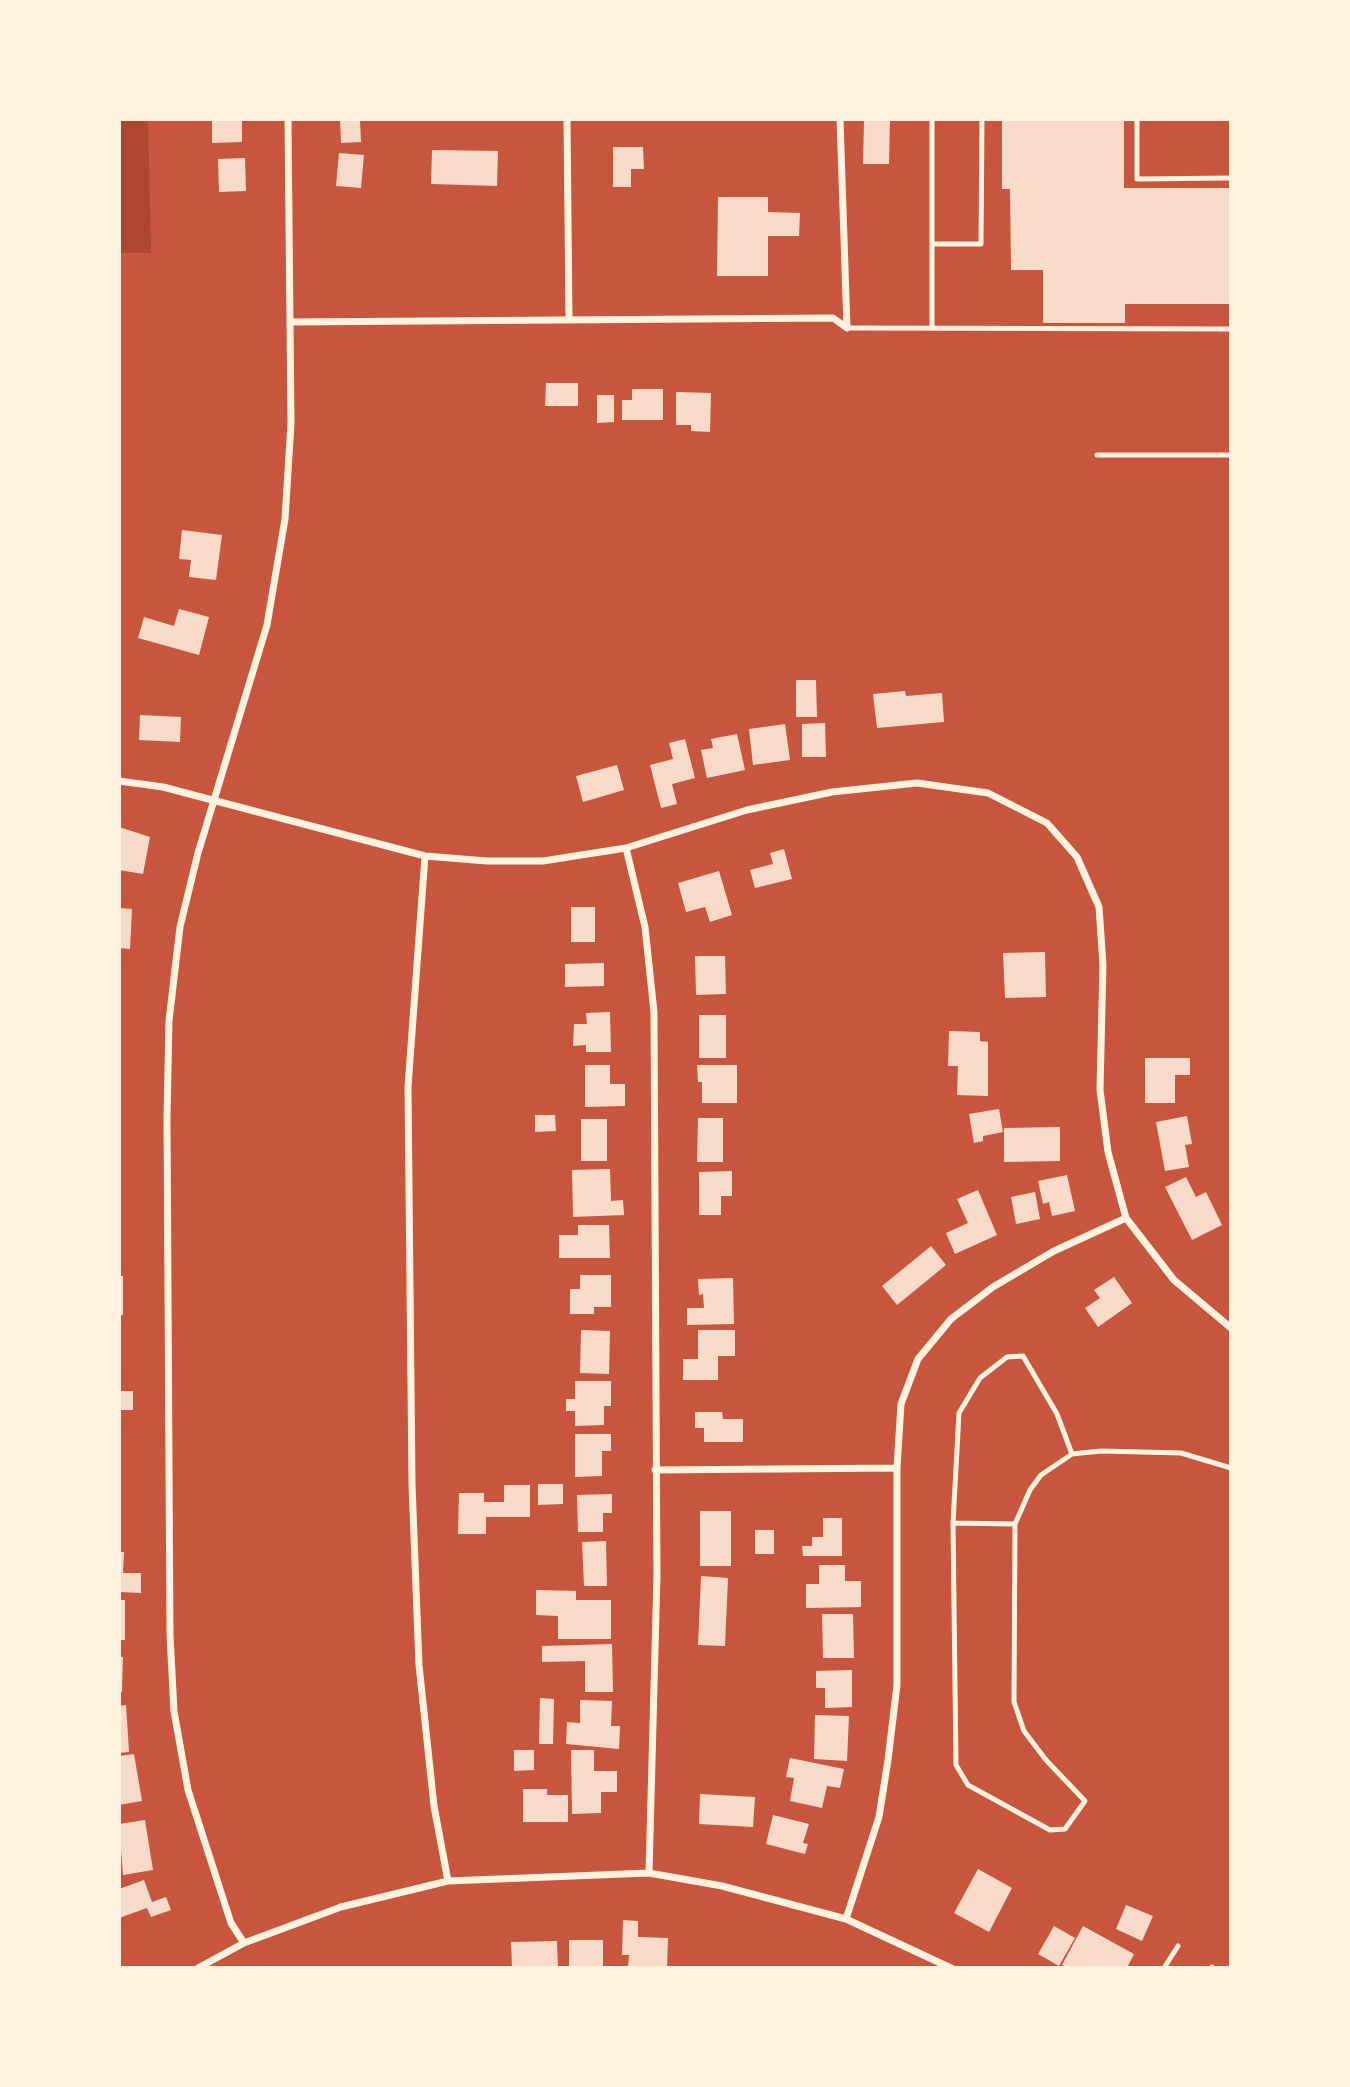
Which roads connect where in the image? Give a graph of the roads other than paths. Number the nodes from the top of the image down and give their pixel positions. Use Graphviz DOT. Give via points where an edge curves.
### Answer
graph roads {
  1 [pos="288,119"];
  2 [pos="567,119"];
  3 [pos="840,119"];
  4 [pos="932,119"];
  5 [pos="982,119"];
  6 [pos="1137,119"];
  7 [pos="1231,178"];
  8 [pos="932,244"];
  9 [pos="569,319"];
  10 [pos="290,322"];
  11 [pos="847,328"];
  12 [pos="932,328"];
  13 [pos="1231,328"];
  14 [pos="1097,455"];
  15 [pos="1231,455"];
  16 [pos="119,781"];
  17 [pos="214,800"];
  18 [pos="626,848"];
  19 [pos="425,856"];
  20 [pos="1126,1218"];
  21 [pos="1231,1328"];
  22 [pos="1072,1454"];
  23 [pos="897,1468"];
  24 [pos="1231,1468"];
  25 [pos="655,1470"];
  26 [pos="953,1524"];
  27 [pos="1015,1524"];
  28 [pos="649,1873"];
  29 [pos="448,1881"];
  30 [pos="846,1919"];
  31 [pos="244,1943"];
  32 [pos="1178,1945"];
  33 [pos="198,1968"];
  34 [pos="951,1968"];
  35 [pos="1164,1968"];
  1 -- 10 [label="street"];
  2 -- 9 [label="street"];
  3 -- 11 [label="street"];
  4 -- 8 [label="lane"];
  5 -- 8 [label="lane" via="981,244"];
  6 -- 7 [label="lane" via="1137,179"];
  8 -- 12 [label="lane"];
  9 -- 10 [label="street"];
  9 -- 11 [label="street" via="833,318"];
  10 -- 17 [label="street" via="285,519 267,625"];
  11 -- 12 [label="lane"];
  12 -- 13 [label="lane"];
  14 -- 15 [label="lane"];
  16 -- 17 [label="street"];
  17 -- 19 [label="street"];
  17 -- 31 [label="street" via="180,927 169,1020 170,1635 174,1711 188,1790 230,1923"];
  18 -- 19 [label="street" via="543,861"];
  18 -- 20 [label="street" via="747,810 832,792 917,783 988,793 1047,823 1077,857 1099,907 1103,965 1100,1090 1108,1152"];
  18 -- 25 [label="street" via="645,928 654,1012"];
  19 -- 29 [label="street" via="408,1087 412,1483 419,1665 434,1806"];
  20 -- 21 [label="street" via="1174,1280"];
  20 -- 23 [label="street" via="1013,1275 951,1319 918,1359 901,1404"];
  22 -- 24 [label="lane" via="1154,1450"];
  22 -- 26 [label="lane" via="1057,1414 1023,1356 1007,1357 980,1378 959,1413"];
  22 -- 27 [label="lane" via="1041,1475"];
  23 -- 25 [label="street"];
  23 -- 30 [label="street" via="897,1685 879,1818"];
  25 -- 28 [label="street" via="657,1577"];
  26 -- 27 [label="lane"];
  26 -- 27 [label="lane" via="956,1765 968,1785 1050,1830 1065,1829 1085,1801 1024,1731 1014,1702"];
  28 -- 29 [label="street"];
  28 -- 30 [label="street" via="722,1886"];
  29 -- 31 [label="street" via="341,1907"];
  30 -- 34 [label="street"];
  31 -- 33 [label="street"];
  32 -- 35 [label="lane"];
}
